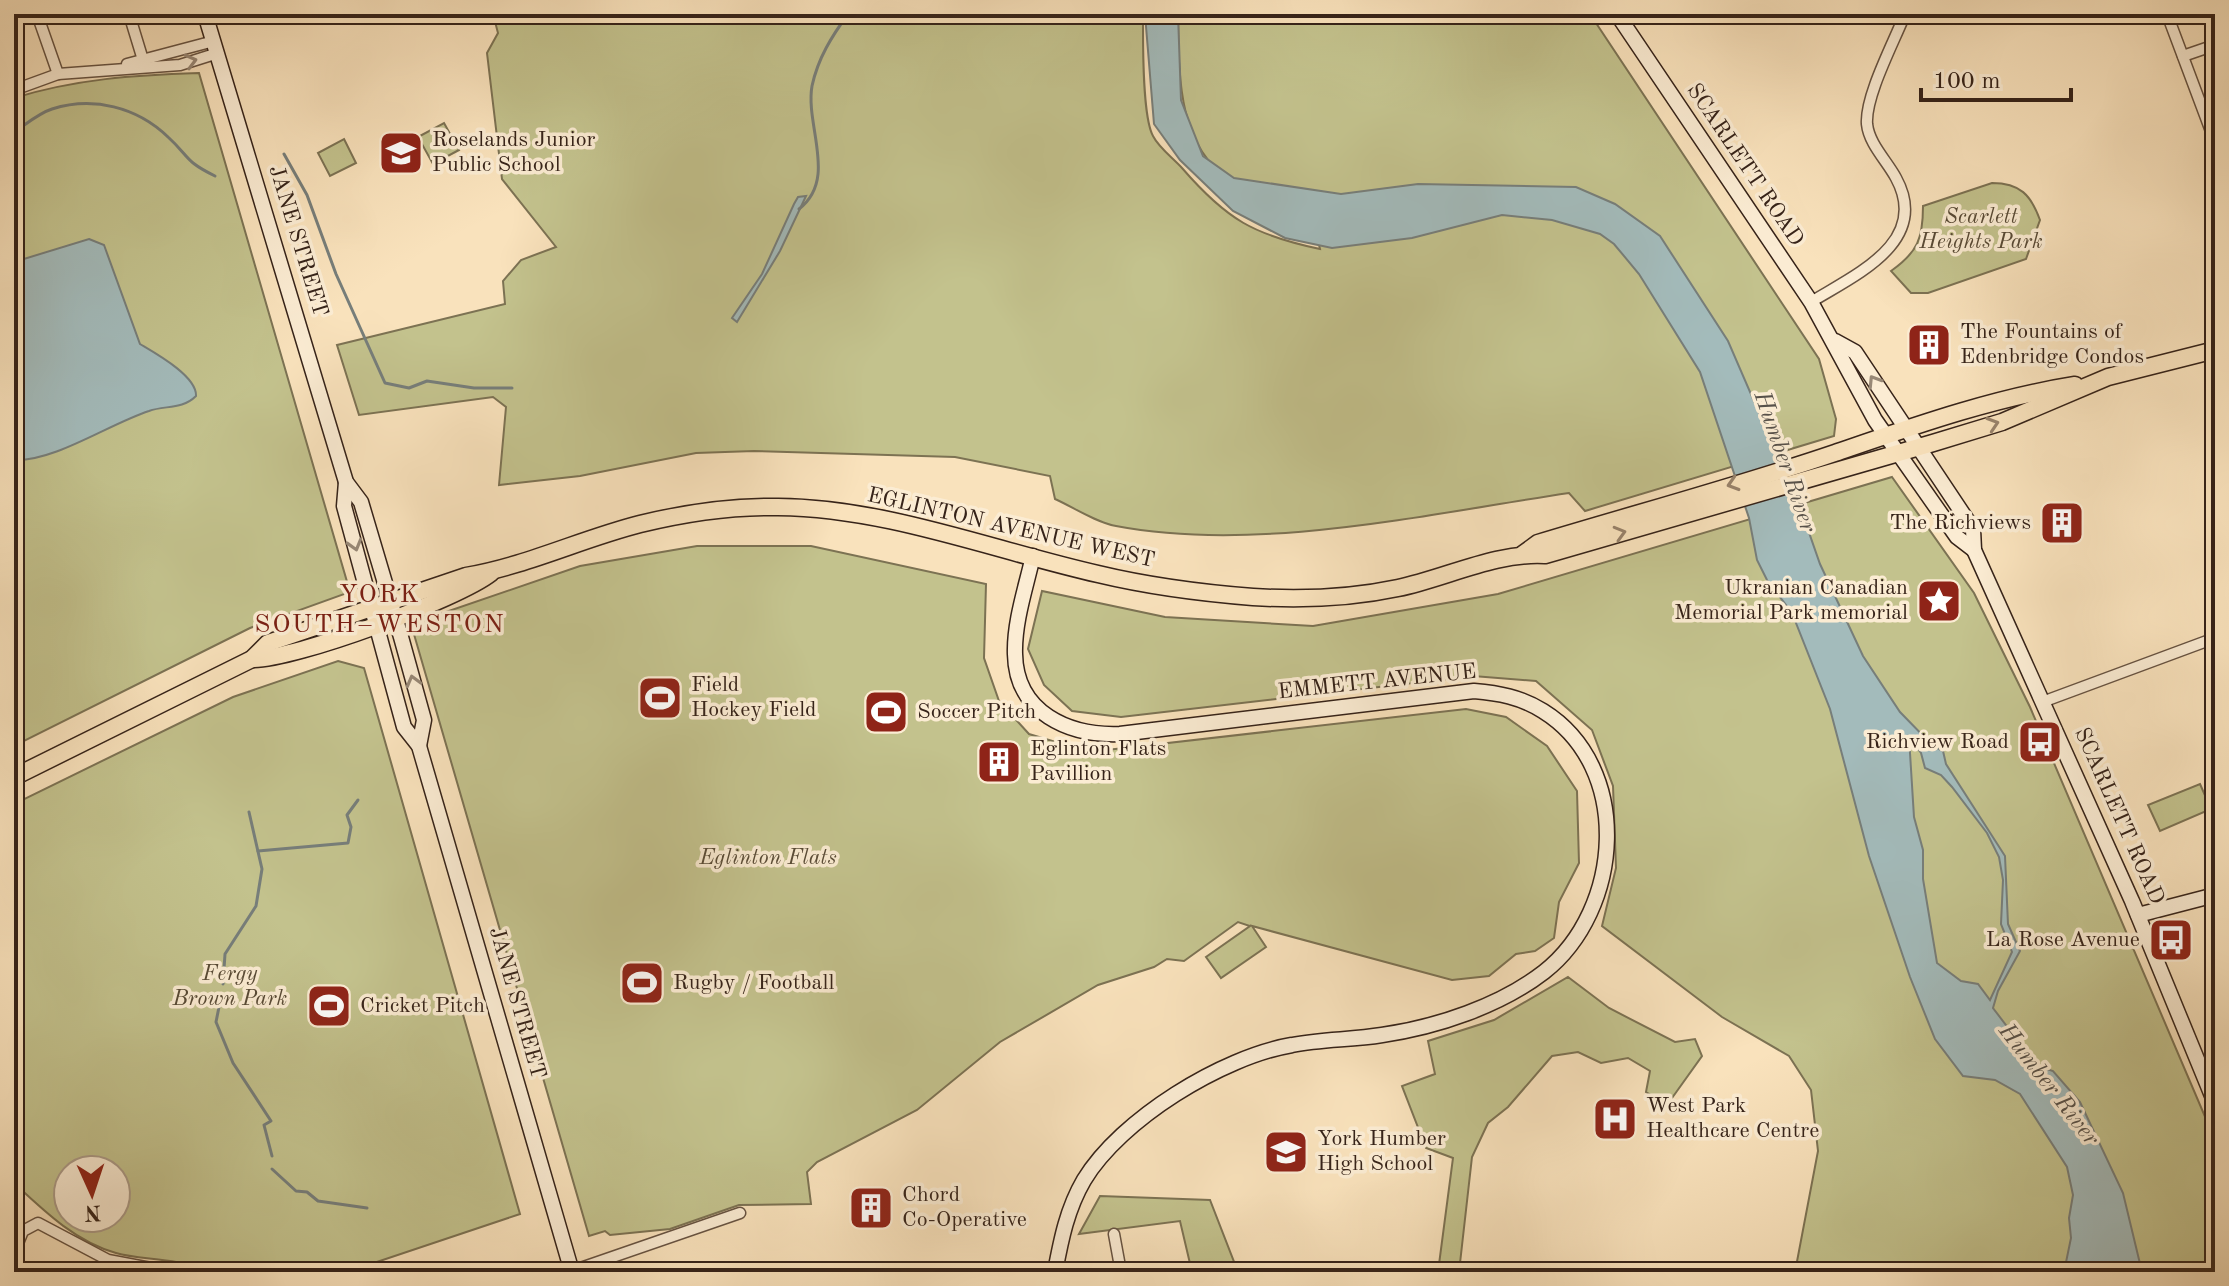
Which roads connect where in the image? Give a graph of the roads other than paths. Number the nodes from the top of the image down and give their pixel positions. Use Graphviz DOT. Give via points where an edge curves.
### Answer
graph roads {
  1 [pos="37,14"];
  2 [pos="129,14"];
  3 [pos="205,14"];
  4 [pos="1617,14"];
  5 [pos="1905,14"];
  6 [pos="2167,14"];
  7 [pos="2215,45"];
  8 [pos="216,47"];
  9 [pos="2183,56"];
  10 [pos="143,60"];
  11 [pos="109,68"];
  12 [pos="58,74"];
  13 [pos="14,90"];
  14 [pos="2215,142"];
  15 [pos="1811,302"];
  16 [pos="1835,341"];
  17 [pos="2215,350"];
  18 [pos="2094,382"];
  19 [pos="1906,428"];
  20 [pos="1887,434"];
  21 [pos="1918,446"];
  22 [pos="1899,452"];
  23 [pos="346,482"];
  24 [pos="1542,549"];
  25 [pos="1974,550"];
  26 [pos="1033,556"];
  27 [pos="392,609"];
  28 [pos="374,615"];
  29 [pos="2215,638"];
  30 [pos="2045,701"];
  31 [pos="419,746"];
  32 [pos="14,777"];
  33 [pos="2215,895"];
  34 [pos="2138,915"];
  35 [pos="2215,1103"];
  36 [pos="740,1213"];
  37 [pos="1114,1234"];
  38 [pos="14,1253"];
  39 [pos="172,1272"];
  40 [pos="572,1272"];
  41 [pos="1055,1272"];
  42 [pos="1121,1272"];
  1 -- 12 [label="street"];
  2 -- 10 [label="street"];
  3 -- 8 [label="main road, JANE STREET"];
  4 -- 15 [label="main road, SCARLETT ROAD"];
  5 -- 15 [label="street" via="1867,118 1871,137 1904,196 1903,226 1880,258"];
  6 -- 9 [label="street"];
  7 -- 9 [label="street"];
  8 -- 10 [label="street"];
  11 -- 8 [label="street, one-way" via="180,65"];
  8 -- 23 [label="main road, JANE STREET"];
  9 -- 14 [label="street"];
  10 -- 11 [label="street"];
  11 -- 12 [label="street"];
  12 -- 13 [label="street"];
  15 -- 16 [label="main road, SCARLETT ROAD"];
  19 -- 16 [label="main road, SCARLETT ROAD, one-way" via="1855,352"];
  16 -- 20 [label="main road, SCARLETT ROAD" via="1840,359"];
  17 -- 18 [label="main road, EGLINTON AVENUE WEST"];
  18 -- 19 [label="main road, EGLINTON AVENUE WEST" via="2036,391"];
  21 -- 18 [label="main road, EGLINTON AVENUE WEST, one-way" via="2002,422"];
  19 -- 20 [label="main road, EGLINTON AVENUE WEST"];
  19 -- 21 [label="main road, SCARLETT ROAD"];
  20 -- 22 [label="main road, SCARLETT ROAD"];
  20 -- 24 [label="main road, EGLINTON AVENUE WEST, one-way"];
  21 -- 22 [label="main road, EGLINTON AVENUE WEST"];
  21 -- 25 [label="main road, SCARLETT ROAD" via="1973,529"];
  24 -- 22 [label="main road, EGLINTON AVENUE WEST, one-way"];
  22 -- 25 [label="main road, SCARLETT ROAD" via="1957,537"];
  23 -- 27 [label="main road, JANE STREET" via="361,502"];
  23 -- 28 [label="main road, JANE STREET, one-way" via="344,506"];
  24 -- 26 [label="main road, EGLINTON AVENUE WEST" via="1399,588 1302,598 1172,587"];
  25 -- 30 [label="main road, SCARLETT ROAD"];
  26 -- 27 [label="main road, EGLINTON AVENUE WEST" via="874,518 742,508 639,525 466,576"];
  26 -- 41 [label="main road, EMMETT AVENUE" via="1017,627 1018,675 1033,702 1067,728 1120,734 1443,694 1499,693 1542,710 1576,740 1597,776 1606,828 1604,870 1590,912 1546,970 1510,994 1442,1020 1383,1035 1277,1048 1189,1086 1127,1132 1094,1165 1067,1218"];
  27 -- 28 [label="main road, EGLINTON AVENUE WEST"];
  31 -- 27 [label="main road, JANE STREET, one-way" via="424,720"];
  28 -- 31 [label="main road, JANE STREET" via="404,727"];
  28 -- 32 [label="main road, EGLINTON AVENUE WEST" via="268,643 252,659"];
  29 -- 30 [label="street"];
  30 -- 34 [label="main road, SCARLETT ROAD"];
  31 -- 40 [label="main road, JANE STREET"];
  33 -- 34 [label="main road"];
  34 -- 35 [label="main road, SCARLETT ROAD"];
  36 -- 40 [label="street"];
  37 -- 42 [label="street"];
  38 -- 39 [label="street" via="23,1231 38,1223 108,1260"];
}
